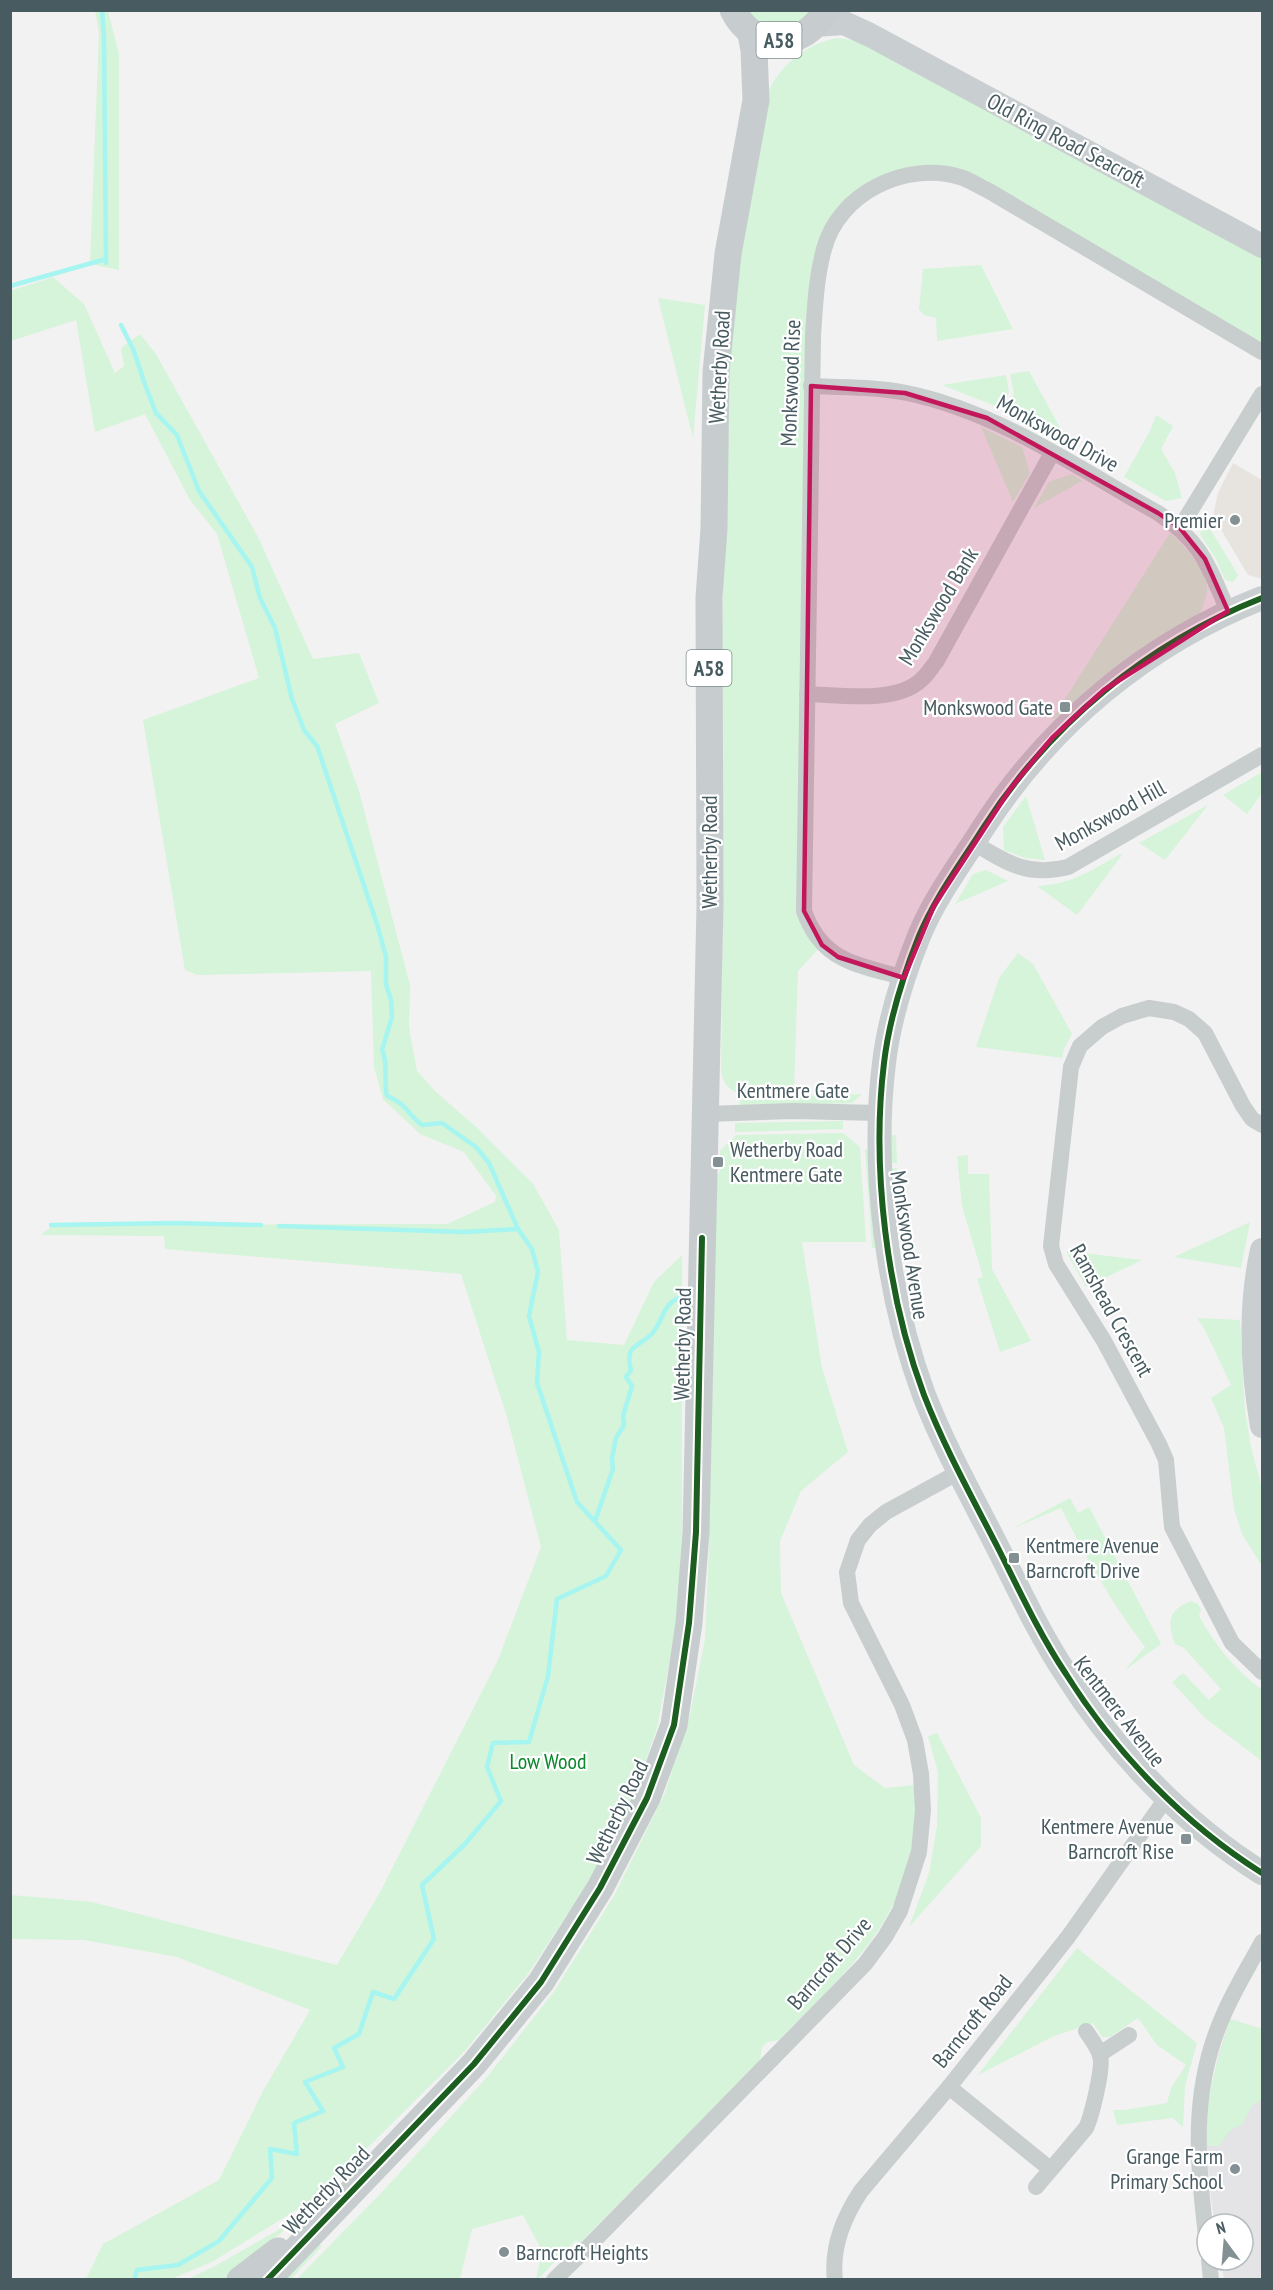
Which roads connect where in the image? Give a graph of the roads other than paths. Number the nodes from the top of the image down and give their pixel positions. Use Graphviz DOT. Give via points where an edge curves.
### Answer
graph roads {
  1 [pos="733,10"];
  2 [pos="846,10"];
  3 [pos="812,25"];
  4 [pos="751,34"];
  5 [pos="870,35"];
  6 [pos="756,100"];
  7 [pos="1263,246"];
  8 [pos="1263,352"];
  9 [pos="811,386"];
  10 [pos="1263,394"];
  11 [pos="1052,453"];
  12 [pos="1180,528"];
  13 [pos="1263,598"];
  14 [pos="1228,611"];
  15 [pos="807,694"];
  16 [pos="1263,754"];
  17 [pos="974,843"];
  18 [pos="904,978"];
  19 [pos="880,1113"];
  20 [pos="706,1114"];
  21 [pos="1263,1125"];
  22 [pos="1263,1250"];
  23 [pos="1263,1426"];
  24 [pos="959,1472"];
  25 [pos="1263,1672"];
  26 [pos="1167,1797"];
  27 [pos="1263,1873"];
  28 [pos="1263,1942"];
  29 [pos="1086,2031"];
  30 [pos="1129,2035"];
  31 [pos="1100,2054"];
  32 [pos="949,2087"];
  33 [pos="1050,2169"];
  34 [pos="1036,2187"];
  35 [pos="331,2211"];
  36 [pos="1204,2212"];
  37 [pos="240,2280"];
  38 [pos="267,2280"];
  39 [pos="554,2280"];
  40 [pos="835,2280"];
  1 -- 4 [label="main road, A58"];
  2 -- 5 [label="street, Old Ring Road Seacroft"];
  3 -- 4 [label="main road, A58" via="770,40"];
  3 -- 5 [label="street, Old Ring Road Seacroft" via="844,23"];
  3 -- 6 [label="main road, A58" via="775,61"];
  4 -- 6 [label="main road, A58"];
  5 -- 7 [label="street, Old Ring Road Seacroft"];
  6 -- 20 [label="main road, Wetherby Road / A58" via="728,254 716,372 709,597"];
  8 -- 9 [label="street, Monkswood Rise" via="989,191 961,177 927,173 898,177 873,187 836,222 824,248 820,271"];
  9 -- 11 [label="street, Monkswood Drive" via="878,389 932,399 987,418"];
  9 -- 15 [label="street, Monkswood Rise"];
  10 -- 12 [label="street"];
  11 -- 12 [label="street, Monkswood Drive"];
  11 -- 15 [label="street, Monkswood Bank" via="936,662 921,681 902,692 880,696"];
  12 -- 14 [label="street, Monkswood Drive" via="1205,559"];
  13 -- 14 [label="street, Monkswood Avenue"];
  14 -- 17 [label="street, Monkswood Avenue" via="1132,669 1078,713 1031,762"];
  15 -- 18 [label="street, Monkswood Rise" via="804,911 822,945 838,957"];
  16 -- 17 [label="street, Monkswood Hill" via="1068,867 1045,871 1019,868"];
  17 -- 18 [label="street, Monkswood Avenue" via="934,906"];
  18 -- 19 [label="street, Monkswood Avenue" via="892,1017"];
  19 -- 20 [label="street, Kentmere Gate"];
  19 -- 24 [label="street, Monkswood Avenue" via="879,1163 898,1307 923,1392"];
  20 -- 35 [label="main road, Wetherby Road / A58" via="696,1532 689,1623 674,1725 647,1798 600,1888 541,1982 474,2064"];
  21 -- 25 [label="street, Ramshead Crescent" via="1252,1119 1205,1033 1189,1019 1149,1008 1122,1016 1080,1046 1071,1067 1052,1235 1056,1264 1104,1341 1166,1460 1172,1527 1232,1643"];
  22 -- 23 [label="street" via="1255,1293 1254,1342"];
  24 -- 26 [label="street, Kentmere Avenue" via="1064,1672 1106,1730"];
  24 -- 39 [label="street, Barncroft Drive" via="870,1525 858,1540 847,1572 851,1603 902,1705 915,1740 921,1774 919,1852 900,1911 856,1972"];
  26 -- 27 [label="street, Kentmere Avenue"];
  26 -- 32 [label="street, Barncroft Road" via="1068,1937"];
  28 -- 36 [label="street" via="1222,2016 1203,2080 1197,2122"];
  29 -- 31 [label="street"];
  30 -- 31 [label="street"];
  31 -- 33 [label="street" via="1102,2063 1092,2117"];
  32 -- 33 [label="street"];
  32 -- 40 [label="street, Barncroft Road" via="849,2210 836,2248"];
  33 -- 34 [label="street"];
  35 -- 37 [label="main road, Wetherby Road / A58"];
  35 -- 38 [label="main road, Wetherby Road / A58"];
}
